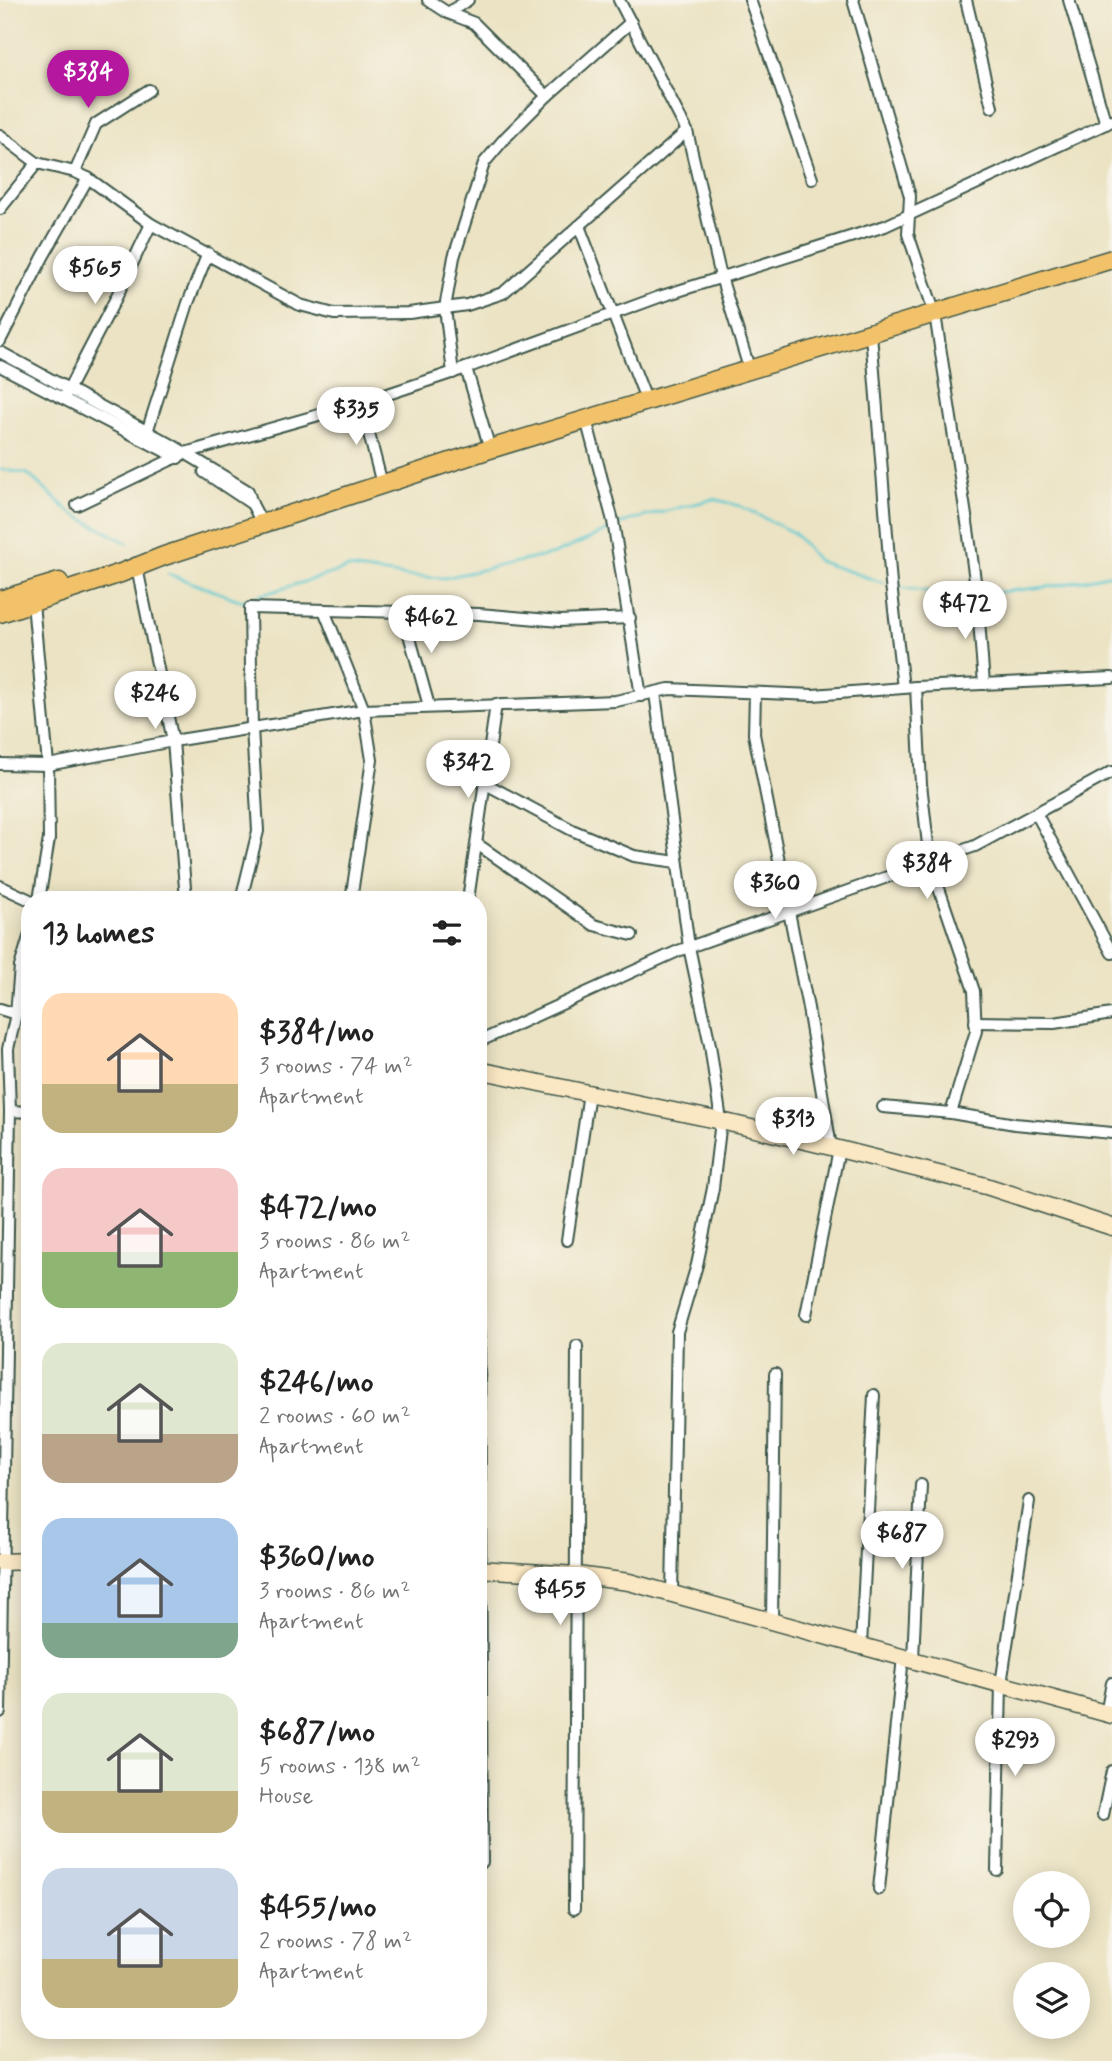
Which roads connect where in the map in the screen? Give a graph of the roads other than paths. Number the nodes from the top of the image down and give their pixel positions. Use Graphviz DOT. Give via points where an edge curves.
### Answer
graph roads {
  1 [pos="428,0"];
  2 [pos="468,0"];
  3 [pos="619,0"];
  4 [pos="750,0"];
  5 [pos="853,0"];
  6 [pos="966,0"];
  7 [pos="1069,0"];
  8 [pos="449,13"];
  9 [pos="631,22"];
  10 [pos="149,90"];
  11 [pos="547,96"];
  12 [pos="992,107"];
  13 [pos="1109,123"];
  14 [pos="687,131"];
  15 [pos="0,135"];
  16 [pos="37,163"];
  17 [pos="75,172"];
  18 [pos="88,178"];
  19 [pos="812,179"];
  20 [pos="0,209"];
  21 [pos="909,217"];
  22 [pos="151,224"];
  23 [pos="579,226"];
  24 [pos="208,253"];
  25 [pos="1112,259"];
  26 [pos="721,277"];
  27 [pos="445,308"];
  28 [pos="613,314"];
  29 [pos="935,314"];
  30 [pos="871,334"];
  31 [pos="0,341"];
  32 [pos="0,352"];
  33 [pos="0,366"];
  34 [pos="466,368"];
  35 [pos="750,371"];
  36 [pos="453,373"];
  37 [pos="66,395"];
  38 [pos="647,402"];
  39 [pos="361,403"];
  40 [pos="586,419"];
  41 [pos="147,432"];
  42 [pos="490,449"];
  43 [pos="180,455"];
  44 [pos="382,484"];
  45 [pos="77,505"];
  46 [pos="262,523"];
  47 [pos="136,564"];
  48 [pos="0,600"];
  49 [pos="33,603"];
  50 [pos="324,610"];
  51 [pos="0,613"];
  52 [pos="403,613"];
  53 [pos="630,618"];
  54 [pos="1112,678"];
  55 [pos="984,684"];
  56 [pos="916,687"];
  57 [pos="903,688"];
  58 [pos="655,693"];
  59 [pos="755,693"];
  60 [pos="641,696"];
  61 [pos="496,704"];
  62 [pos="429,706"];
  63 [pos="364,710"];
  64 [pos="252,728"];
  65 [pos="173,741"];
  66 [pos="0,764"];
  67 [pos="48,765"];
  68 [pos="1112,772"];
  69 [pos="486,784"];
  70 [pos="1036,813"];
  71 [pos="477,844"];
  72 [pos="677,862"];
  73 [pos="930,862"];
  74 [pos="0,887"];
  75 [pos="40,891"];
  76 [pos="185,891"];
  77 [pos="243,891"];
  78 [pos="352,891"];
  79 [pos="469,891"];
  80 [pos="21,896"];
  81 [pos="789,912"];
  82 [pos="632,934"];
  83 [pos="689,947"];
  84 [pos="1112,953"];
  85 [pos="21,964"];
  86 [pos="0,1009"];
  87 [pos="16,1014"];
  88 [pos="1112,1014"];
  89 [pos="975,1022"];
  90 [pos="487,1038"];
  91 [pos="4,1048"];
  92 [pos="487,1072"];
  93 [pos="589,1093"];
  94 [pos="883,1107"];
  95 [pos="10,1111"];
  96 [pos="21,1112"];
  97 [pos="951,1113"];
  98 [pos="721,1121"];
  99 [pos="1112,1133"];
  100 [pos="835,1148"];
  101 [pos="1112,1227"];
  102 [pos="567,1240"];
  103 [pos="806,1315"];
  104 [pos="577,1346"];
  105 [pos="775,1374"];
  106 [pos="874,1395"];
  107 [pos="922,1485"];
  108 [pos="1029,1501"];
  109 [pos="21,1561"];
  110 [pos="1,1562"];
  111 [pos="487,1569"];
  112 [pos="576,1575"];
  113 [pos="672,1595"];
  114 [pos="772,1621"];
  115 [pos="861,1646"];
  116 [pos="908,1658"];
  117 [pos="1112,1683"];
  118 [pos="1001,1684"];
  119 [pos="0,1712"];
  120 [pos="1109,1714"];
  121 [pos="1112,1771"];
  122 [pos="1103,1815"];
  123 [pos="997,1870"];
  124 [pos="879,1889"];
  125 [pos="574,1909"];
  1 -- 8 [label="street"];
  2 -- 8 [label="street"];
  3 -- 9 [label="street"];
  4 -- 19 [label="street"];
  5 -- 21 [label="street" via="910,196"];
  6 -- 12 [label="street"];
  7 -- 13 [label="street"];
  8 -- 11 [label="street" via="474,23"];
  9 -- 11 [label="street"];
  9 -- 14 [label="street"];
  10 -- 17 [label="street" via="96,124"];
  11 -- 27 [label="street" via="484,163 454,257"];
  13 -- 21 [label="street"];
  14 -- 23 [label="street"];
  14 -- 26 [label="street"];
  15 -- 16 [label="street"];
  16 -- 17 [label="street"];
  16 -- 20 [label="street"];
  17 -- 18 [label="street"];
  18 -- 22 [label="street"];
  18 -- 31 [label="street"];
  21 -- 26 [label="street"];
  21 -- 29 [label="street" via="908,234"];
  22 -- 24 [label="street"];
  22 -- 37 [label="street"];
  23 -- 27 [label="street" via="503,293"];
  23 -- 28 [label="street"];
  24 -- 27 [label="street" via="274,292 334,314"];
  24 -- 41 [label="street"];
  25 -- 29 [label="main road"];
  26 -- 28 [label="street"];
  26 -- 35 [label="street"];
  27 -- 36 [label="street"];
  28 -- 34 [label="street"];
  28 -- 38 [label="street"];
  29 -- 30 [label="main road"];
  29 -- 55 [label="street" via="977,595"];
  30 -- 35 [label="main road"];
  30 -- 57 [label="street"];
  32 -- 37 [label="street"];
  33 -- 37 [label="street"];
  34 -- 36 [label="street"];
  34 -- 42 [label="street"];
  35 -- 38 [label="main road"];
  36 -- 39 [label="street"];
  37 -- 41 [label="street"];
  37 -- 43 [label="street"];
  38 -- 40 [label="main road"];
  39 -- 43 [label="street"];
  39 -- 44 [label="street"];
  40 -- 42 [label="main road"];
  40 -- 53 [label="street" via="613,521"];
  41 -- 43 [label="street"];
  42 -- 44 [label="main road"];
  43 -- 45 [label="street"];
  43 -- 46 [label="street" via="252,504"];
  44 -- 46 [label="main road"];
  46 -- 47 [label="main road"];
  47 -- 48 [label="main road"];
  47 -- 49 [label="main road"];
  47 -- 65 [label="street"];
  49 -- 51 [label="main road"];
  49 -- 67 [label="street"];
  50 -- 52 [label="street"];
  50 -- 63 [label="street"];
  50 -- 64 [label="street" via="250,608"];
  52 -- 53 [label="street" via="560,621"];
  52 -- 62 [label="street"];
  53 -- 60 [label="street"];
  54 -- 55 [label="street"];
  55 -- 56 [label="street"];
  56 -- 57 [label="street"];
  56 -- 73 [label="street"];
  57 -- 59 [label="street" via="813,695"];
  58 -- 59 [label="street" via="669,689"];
  58 -- 60 [label="street"];
  58 -- 72 [label="street"];
  59 -- 81 [label="street" via="754,734"];
  60 -- 61 [label="street" via="616,701"];
  61 -- 62 [label="street"];
  61 -- 69 [label="street"];
  62 -- 63 [label="street"];
  63 -- 64 [label="street"];
  63 -- 78 [label="street" via="372,761"];
  64 -- 65 [label="street"];
  64 -- 77 [label="street" via="258,831"];
  65 -- 67 [label="street"];
  65 -- 76 [label="street"];
  66 -- 67 [label="street"];
  67 -- 75 [label="street" via="49,839"];
  68 -- 70 [label="street"];
  69 -- 71 [label="street"];
  69 -- 72 [label="street" via="572,830 634,856"];
  70 -- 73 [label="street" via="975,846"];
  70 -- 84 [label="street"];
  71 -- 79 [label="street"];
  71 -- 82 [label="street" via="594,925"];
  72 -- 83 [label="street"];
  73 -- 81 [label="street"];
  73 -- 89 [label="street" via="974,991"];
  74 -- 80 [label="street"];
  81 -- 83 [label="street"];
  81 -- 100 [label="street"];
  83 -- 90 [label="street"];
  83 -- 98 [label="street"];
  85 -- 87 [label="street"];
  86 -- 87 [label="street"];
  87 -- 91 [label="street"];
  88 -- 89 [label="street" via="1054,1023"];
  89 -- 97 [label="street"];
  91 -- 95 [label="street"];
  92 -- 93 [label="street"];
  93 -- 98 [label="street"];
  93 -- 102 [label="street"];
  94 -- 97 [label="street"];
  95 -- 96 [label="street"];
  95 -- 110 [label="street"];
  97 -- 99 [label="street"];
  98 -- 100 [label="street"];
  98 -- 113 [label="street" via="698,1265 677,1332"];
  100 -- 101 [label="street" via="986,1186"];
  100 -- 103 [label="street"];
  104 -- 112 [label="street"];
  105 -- 114 [label="street"];
  106 -- 115 [label="street"];
  107 -- 116 [label="street"];
  108 -- 118 [label="street"];
  109 -- 110 [label="street"];
  110 -- 119 [label="street"];
  111 -- 112 [label="street"];
  112 -- 113 [label="street" via="629,1582"];
  112 -- 125 [label="street"];
  113 -- 114 [label="street"];
  114 -- 115 [label="street"];
  115 -- 116 [label="street"];
  116 -- 118 [label="street"];
  116 -- 124 [label="street"];
  117 -- 120 [label="street"];
  118 -- 120 [label="street"];
  118 -- 123 [label="street"];
  121 -- 122 [label="street"];
}
